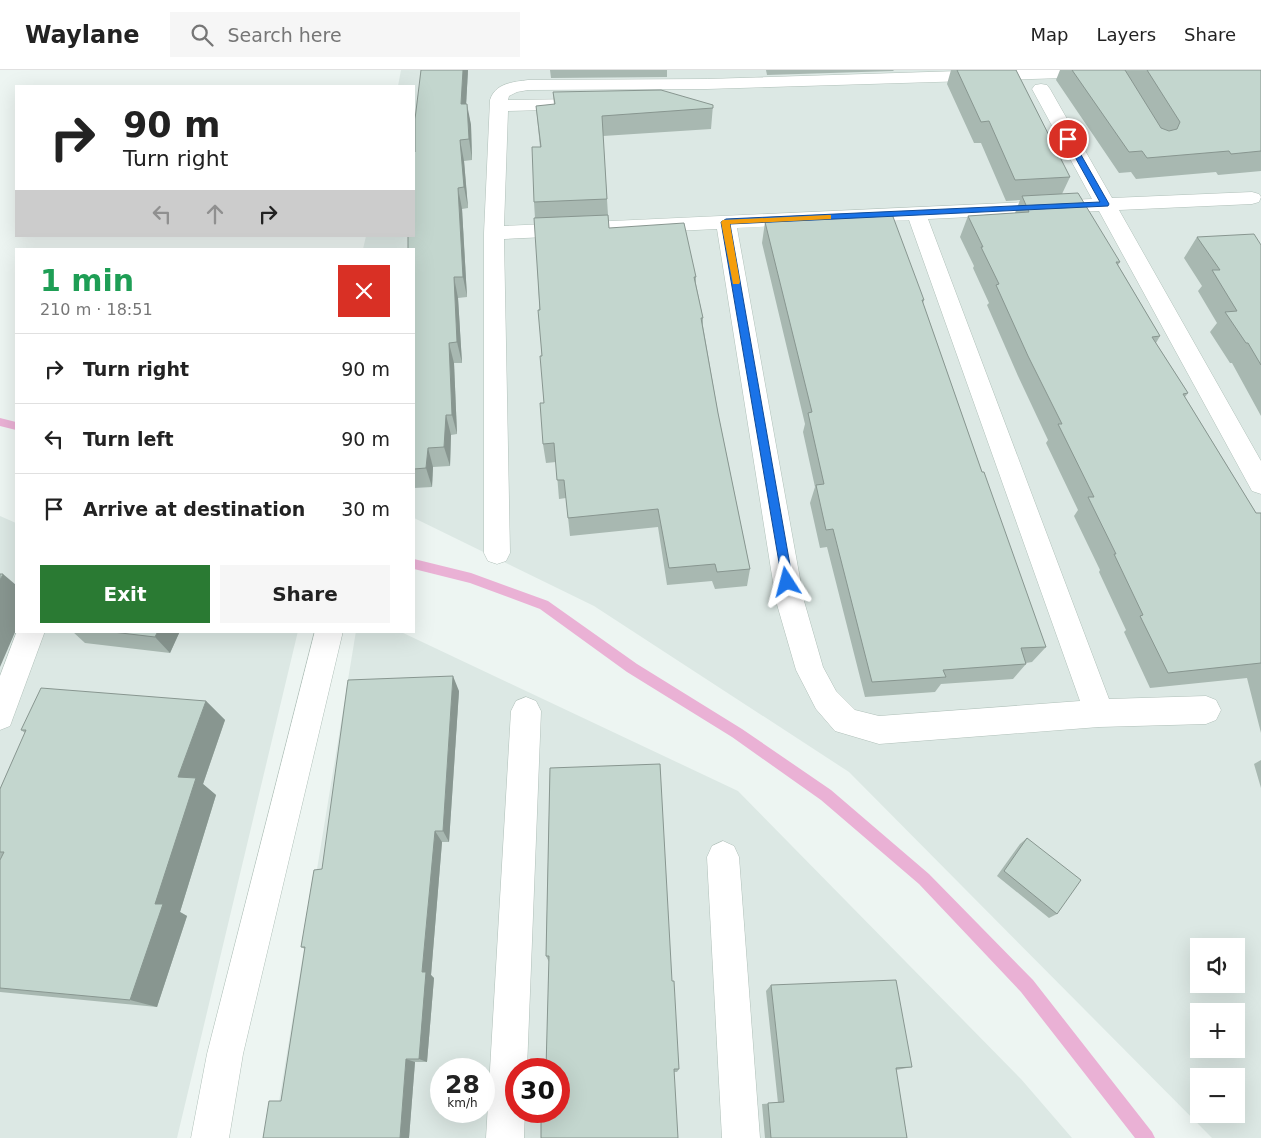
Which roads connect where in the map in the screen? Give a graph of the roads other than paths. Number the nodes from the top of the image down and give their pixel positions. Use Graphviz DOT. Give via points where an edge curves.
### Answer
graph roads {
  1 [pos="1114,72"];
  2 [pos="744,76"];
  3 [pos="705,77"];
  4 [pos="930,80"];
  5 [pos="1104,88"];
  6 [pos="1041,90"];
  7 [pos="818,98"];
  8 [pos="750,100"];
  9 [pos="710,102"];
  10 [pos="595,104"];
  11 [pos="499,106"];
  12 [pos="1252,198"];
  13 [pos="1105,204"];
  14 [pos="916,213"];
  15 [pos="726,222"];
  16 [pos="494,233"];
  17 [pos="1261,484"];
  18 [pos="497,553"];
  19 [pos="31,633"];
  20 [pos="329,633"];
  21 [pos="1206,710"];
  22 [pos="526,711"];
  23 [pos="1099,713"];
  24 [pos="0,716"];
  25 [pos="724,857"];
  26 [pos="210,1138"];
  27 [pos="505,1138"];
  28 [pos="741,1138"];
  1 -- 4 [label="street"];
  2 -- 3 [label="street"];
  2 -- 4 [label="street"];
  2 -- 8 [label="street"];
  3 -- 9 [label="street"];
  3 -- 11 [label="street" via="512,87 500,93"];
  4 -- 6 [label="street"];
  4 -- 7 [label="street"];
  5 -- 6 [label="street"];
  6 -- 13 [label="street"];
  10 -- 11 [label="street"];
  11 -- 16 [label="street"];
  12 -- 13 [label="street"];
  13 -- 14 [label="street"];
  13 -- 17 [label="street"];
  14 -- 15 [label="street"];
  14 -- 23 [label="street"];
  15 -- 16 [label="street"];
  15 -- 23 [label="street" via="790,601 810,670 826,700 846,721 878,730"];
  16 -- 18 [label="street"];
  19 -- 24 [label="street"];
  20 -- 26 [label="street" via="225,1054"];
  21 -- 23 [label="street"];
  22 -- 27 [label="street"];
  25 -- 28 [label="street"];
}
